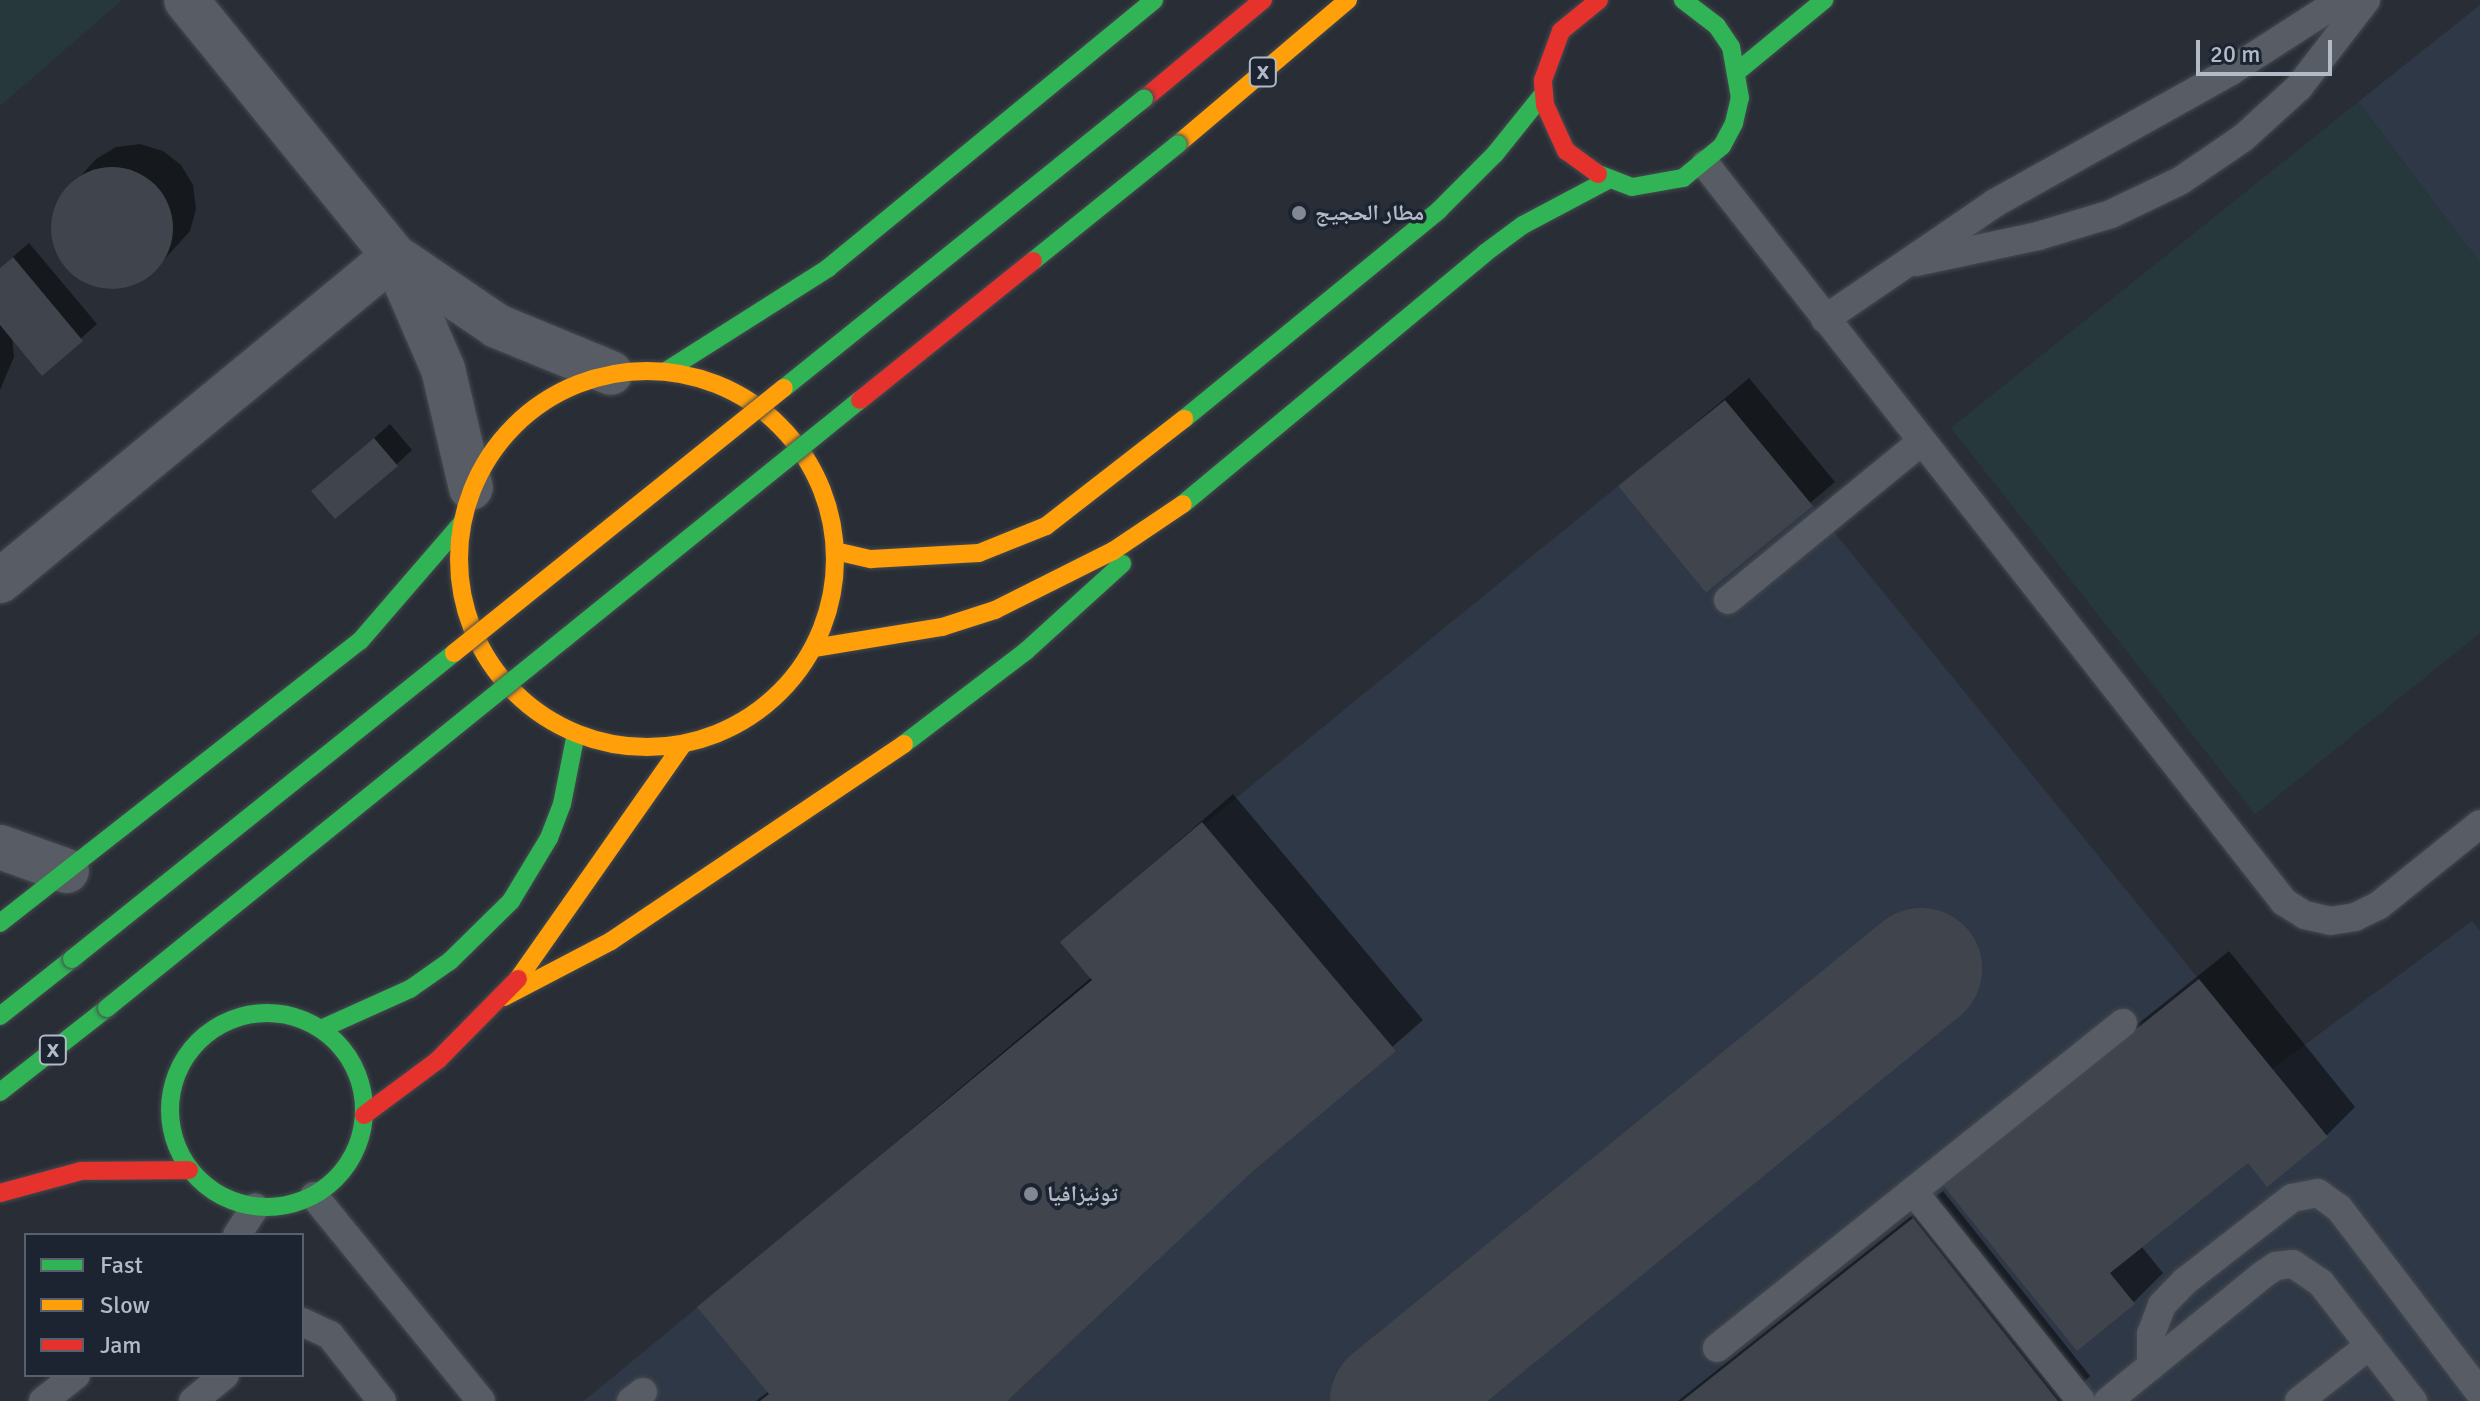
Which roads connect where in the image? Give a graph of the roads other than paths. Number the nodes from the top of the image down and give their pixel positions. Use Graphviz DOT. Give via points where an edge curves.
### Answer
graph roads {
  1 [pos="186,0"];
  2 [pos="1154,0"];
  3 [pos="1263,0"];
  4 [pos="1348,0"];
  5 [pos="1599,0"];
  6 [pos="1824,0"];
  7 [pos="2341,0"];
  8 [pos="2366,0"];
  9 [pos="1697,3"];
  10 [pos="1738,71"];
  11 [pos="1544,93"];
  12 [pos="1705,164"];
  13 [pos="1608,180"];
  14 [pos="394,256"];
  15 [pos="1903,264"];
  16 [pos="1825,319"];
  17 [pos="666,371"];
  18 [pos="611,373"];
  19 [pos="1921,442"];
  20 [pos="466,506"];
  21 [pos="1177,509"];
  22 [pos="835,551"];
  23 [pos="0,581"];
  24 [pos="1728,600"];
  25 [pos="814,648"];
  26 [pos="576,733"];
  27 [pos="683,744"];
  28 [pos="2480,824"];
  29 [pos="0,847"];
  30 [pos="67,871"];
  31 [pos="0,923"];
  32 [pos="504,997"];
  33 [pos="0,1016"];
  34 [pos="2123,1023"];
  35 [pos="321,1029"];
  36 [pos="0,1092"];
  37 [pos="364,1115"];
  38 [pos="189,1170"];
  39 [pos="1913,1191"];
  40 [pos="0,1193"];
  41 [pos="314,1196"];
  42 [pos="255,1207"];
  43 [pos="238,1233"];
  44 [pos="304,1323"];
  45 [pos="2370,1345"];
  46 [pos="1717,1348"];
  47 [pos="2151,1366"];
  48 [pos="73,1377"];
  49 [pos="223,1377"];
  50 [pos="2480,1393"];
  51 [pos="2121,1398"];
  52 [pos="43,1401"];
  53 [pos="193,1401"];
  54 [pos="382,1401"];
  55 [pos="481,1401"];
  56 [pos="2081,1401"];
  57 [pos="2299,1401"];
  58 [pos="2413,1401"];
  1 -- 14 [label="street"];
  2 -- 17 [label="main road" via="828,268"];
  3 -- 33 [label="main road, X, bridge"];
  4 -- 36 [label="main road, X, bridge" via="1178,144"];
  5 -- 11 [label="main road" via="1561,31 1549,54"];
  6 -- 10 [label="main road"];
  7 -- 15 [label="lane" via="2231,71 1995,203"];
  8 -- 15 [label="lane" via="2299,87 2243,138 2180,181 2111,214 2053,232"];
  9 -- 10 [label="main road" via="1731,47"];
  10 -- 12 [label="main road" via="1734,123"];
  11 -- 13 [label="main road" via="1552,130 1566,151"];
  11 -- 22 [label="main road" via="1495,154 1439,210 1110,480 1046,526 1002,545 943,559 883,560"];
  12 -- 13 [label="main road" via="1658,185"];
  12 -- 16 [label="lane"];
  13 -- 21 [label="main road" via="1523,225 1485,253"];
  14 -- 18 [label="street" via="497,326"];
  14 -- 20 [label="street" via="443,369"];
  14 -- 23 [label="street"];
  15 -- 16 [label="lane"];
  16 -- 19 [label="lane"];
  17 -- 18 [label="main road"];
  17 -- 22 [label="main road" via="731,390 784,430 821,486"];
  18 -- 20 [label="main road" via="566,387 527,413 495,447"];
  19 -- 24 [label="lane"];
  19 -- 28 [label="lane" via="2284,902 2330,921 2355,917 2378,906"];
  20 -- 26 [label="main road" via="462,597 479,643 515,693"];
  20 -- 30 [label="main road" via="360,641"];
  21 -- 25 [label="main road" via="1060,581 995,610 942,627"];
  21 -- 32 [label="main road" via="1078,606 917,735 611,941"];
  22 -- 25 [label="main road" via="827,617"];
  25 -- 27 [label="main road" via="773,700 736,725"];
  26 -- 27 [label="main road" via="629,747"];
  26 -- 35 [label="main road" via="562,804 549,838 511,901 450,961 410,989"];
  27 -- 32 [label="main road" via="561,927"];
  29 -- 30 [label="street"];
  30 -- 31 [label="main road"];
  32 -- 37 [label="main road" via="438,1060"];
  34 -- 39 [label="lane"];
  35 -- 37 [label="main road" via="354,1066"];
  35 -- 38 [label="main road" via="299,1018 249,1014 225,1021 187,1053 172,1087 170,1124"];
  37 -- 41 [label="main road" via="350,1162"];
  38 -- 40 [label="main road" via="81,1171"];
  38 -- 42 [label="main road" via="208,1188"];
  39 -- 46 [label="lane"];
  39 -- 56 [label="lane"];
  41 -- 42 [label="main road" via="275,1208"];
  41 -- 55 [label="lane"];
  42 -- 43 [label="lane"];
  44 -- 54 [label="lane" via="330,1335"];
  45 -- 47 [label="lane" via="2321,1283 2293,1264 2276,1266 2261,1276"];
  45 -- 57 [label="lane"];
  45 -- 58 [label="lane"];
  47 -- 50 [label="lane" via="2151,1334 2162,1305 2184,1282 2292,1198 2318,1193 2339,1208"];
  47 -- 51 [label="lane"];
  48 -- 52 [label="lane"];
  49 -- 53 [label="lane"];
}
